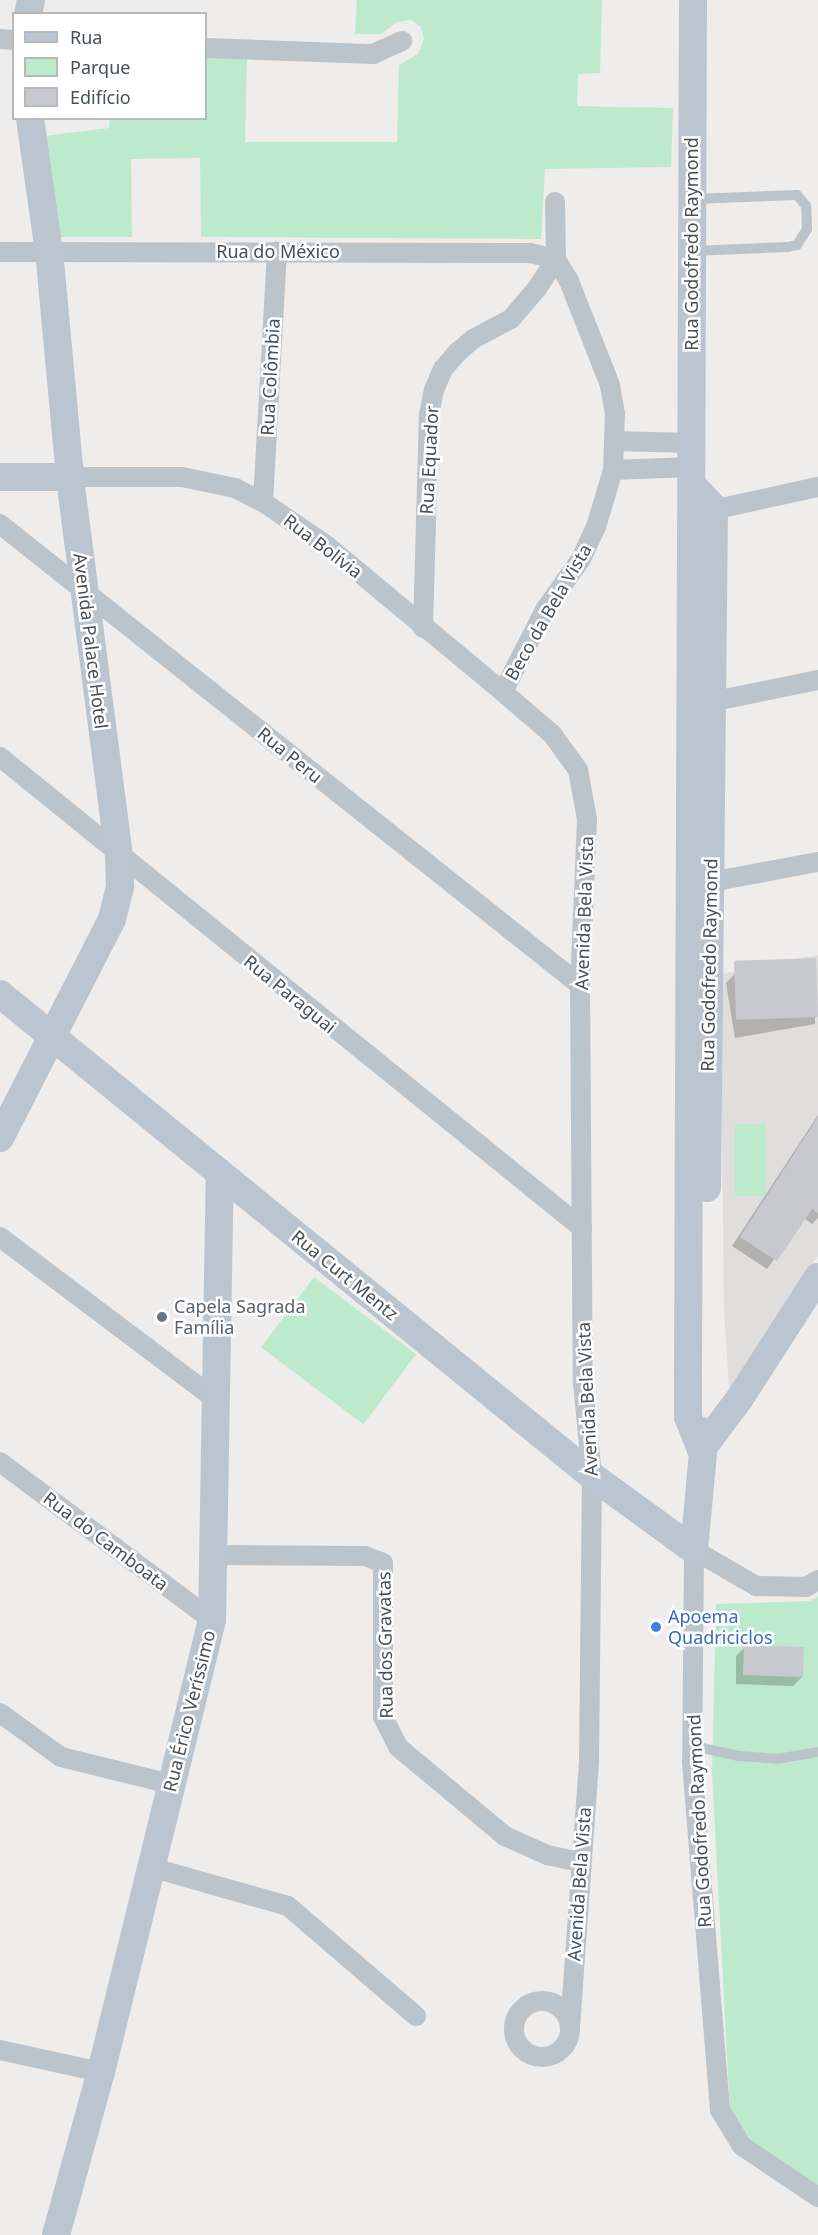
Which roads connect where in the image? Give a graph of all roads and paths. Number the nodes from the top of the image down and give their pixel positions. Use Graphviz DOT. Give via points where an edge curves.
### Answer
graph roads {
  1 [pos="693,0"];
  2 [pos="402,41"];
  3 [pos="207,48"];
  4 [pos="30,120"];
  5 [pos="691,200"];
  6 [pos="555,202"];
  7 [pos="277,251"];
  8 [pos="692,251"];
  9 [pos="0,252"];
  10 [pos="49,252"];
  11 [pos="556,259"];
  12 [pos="615,441"];
  13 [pos="613,470"];
  14 [pos="0,477"];
  15 [pos="70,477"];
  16 [pos="697,484"];
  17 [pos="818,487"];
  18 [pos="263,502"];
  19 [pos="0,524"];
  20 [pos="83,590"];
  21 [pos="423,628"];
  22 [pos="818,681"];
  23 [pos="503,692"];
  24 [pos="702,704"];
  25 [pos="0,757"];
  26 [pos="578,770"];
  27 [pos="119,856"];
  28 [pos="818,862"];
  29 [pos="698,885"];
  30 [pos="580,985"];
  31 [pos="0,994"];
  32 [pos="54,1038"];
  33 [pos="0,1138"];
  34 [pos="219,1173"];
  35 [pos="582,1228"];
  36 [pos="0,1237"];
  37 [pos="818,1276"];
  38 [pos="216,1401"];
  39 [pos="701,1450"];
  40 [pos="0,1462"];
  41 [pos="592,1476"];
  42 [pos="694,1550"];
  43 [pos="214,1555"];
  44 [pos="818,1580"];
  45 [pos="212,1620"];
  46 [pos="0,1713"];
  47 [pos="693,1746"];
  48 [pos="818,1752"];
  49 [pos="171,1784"];
  50 [pos="580,1862"];
  51 [pos="150,1868"];
  52 [pos="573,1969"];
  53 [pos="530,2004"];
  54 [pos="416,2016"];
  55 [pos="570,2028"];
  56 [pos="0,2050"];
  57 [pos="101,2072"];
  58 [pos="818,2197"];
  59 [pos="56,2235"];
  1 -- 5 [label="main road, Rua Godofredo Raymond"];
  2 -- 3 [label="street" via="373,54"];
  4 -- 10 [label="main road, Avenida Palace Hotel"];
  5 -- 8 [label="main road, Rua Godofredo Raymond"];
  5 -- 8 [label="lane" via="797,195 806,206 807,229 797,244 788,247"];
  6 -- 11 [label="street"];
  7 -- 10 [label="street, Rua do México"];
  7 -- 11 [label="street, Rua do México" via="530,253"];
  7 -- 18 [label="street, Rua Colômbia"];
  8 -- 16 [label="main road, Rua Godofredo Raymond"];
  9 -- 10 [label="street, Rua do México"];
  10 -- 15 [label="main road, Avenida Palace Hotel"];
  11 -- 12 [label="street, Beco da Bela Vista" via="601,356 615,414"];
  11 -- 21 [label="street, Rua Equador" via="524,307 458,352 443,369 434,390 429,415"];
  12 -- 13 [label="street, Beco da Bela Vista"];
  12 -- 16 [label="street"];
  13 -- 16 [label="street"];
  13 -- 23 [label="street, Beco da Bela Vista" via="581,559 545,610"];
  14 -- 15 [label="main road, Rua Bolívia"];
  15 -- 18 [label="street, Rua Bolívia" via="182,477 235,488"];
  15 -- 20 [label="main road, Avenida Palace Hotel"];
  16 -- 17 [label="street"];
  16 -- 24 [label="main road, Rua Godofredo Raymond"];
  18 -- 21 [label="street, Rua Bolívia" via="326,545"];
  19 -- 20 [label="street, Rua Peru"];
  20 -- 27 [label="main road, Avenida Palace Hotel"];
  20 -- 30 [label="street, Rua Peru"];
  21 -- 23 [label="street, Rua Bolívia"];
  22 -- 24 [label="street"];
  23 -- 26 [label="street, Rua Bolívia" via="552,734"];
  24 -- 29 [label="main road, Rua Godofredo Raymond"];
  25 -- 27 [label="street, Rua Paraguai"];
  26 -- 30 [label="street, Avenida Bela Vista" via="587,819"];
  27 -- 32 [label="main road, Avenida Palace Hotel" via="120,886 112,919"];
  27 -- 35 [label="street, Rua Paraguai"];
  28 -- 29 [label="street"];
  29 -- 39 [label="main road, Rua Godofredo Raymond" via="688,1408"];
  30 -- 35 [label="street, Avenida Bela Vista"];
  31 -- 32 [label="main road, Rua Curt Mentz"];
  32 -- 33 [label="main road, Avenida Palace Hotel"];
  32 -- 34 [label="main road, Rua Curt Mentz"];
  34 -- 38 [label="main road, Rua Érico Veríssimo"];
  34 -- 41 [label="main road, Rua Curt Mentz"];
  35 -- 41 [label="street, Avenida Bela Vista" via="583,1383"];
  36 -- 38 [label="street"];
  37 -- 39 [label="main road" via="740,1398"];
  38 -- 43 [label="main road, Rua Érico Veríssimo"];
  39 -- 42 [label="main road, Rua Godofredo Raymond"];
  40 -- 45 [label="street, Rua do Camboata"];
  41 -- 42 [label="main road, Rua Curt Mentz"];
  41 -- 50 [label="street, Avenida Bela Vista" via="589,1762"];
  42 -- 44 [label="street" via="756,1586 806,1587"];
  42 -- 47 [label="street, Rua Godofredo Raymond"];
  43 -- 45 [label="main road, Rua Érico Veríssimo"];
  43 -- 50 [label="street, Rua dos Gravatas" via="365,1556 383,1563 384,1717 398,1747 505,1836 547,1855"];
  45 -- 49 [label="main road, Rua Érico Veríssimo"];
  46 -- 49 [label="street" via="61,1757"];
  47 -- 48 [label="lane" via="777,1759"];
  47 -- 58 [label="street, Rua Godofredo Raymond" via="720,2110 742,2146"];
  49 -- 51 [label="main road, Rua Érico Veríssimo"];
  50 -- 52 [label="street, Avenida Bela Vista"];
  51 -- 54 [label="street" via="288,1906"];
  51 -- 57 [label="main road, Rua Érico Veríssimo"];
  52 -- 53 [label="street" via="559,1991"];
  52 -- 55 [label="street, Avenida Bela Vista"];
  53 -- 55 [label="street" via="556,2005 568,2018"];
  53 -- 55 [label="street, Avenida Bela Vista" via="518,2016 514,2032 529,2054 538,2057 557,2053 569,2038"];
  56 -- 57 [label="street"];
  57 -- 59 [label="main road, Rua Érico Veríssimo"];
}
